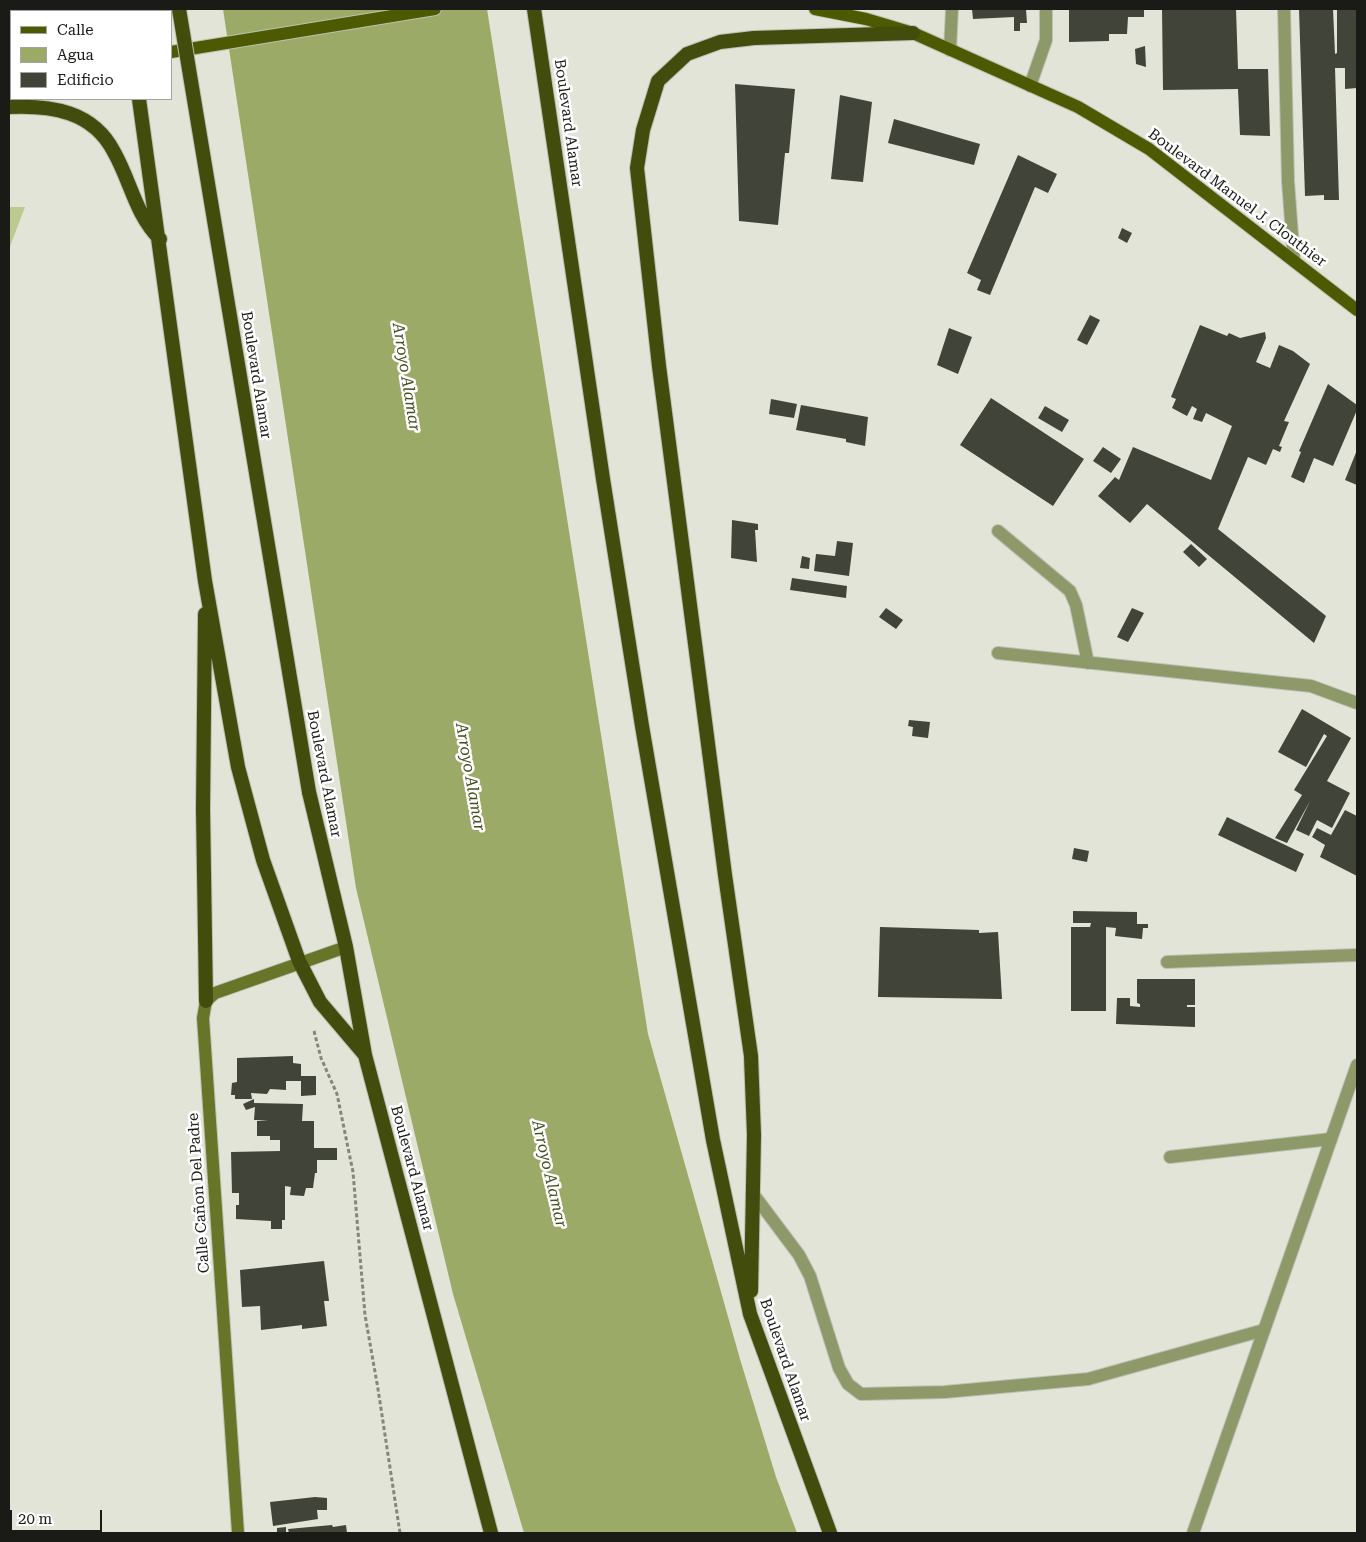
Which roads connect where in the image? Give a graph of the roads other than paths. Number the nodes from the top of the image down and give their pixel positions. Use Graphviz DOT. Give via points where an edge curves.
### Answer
graph roads {
  1 [pos="178,9"];
  2 [pos="435,9"];
  3 [pos="534,9"];
  4 [pos="815,9"];
  5 [pos="851,9"];
  6 [pos="952,9"];
  7 [pos="1046,9"];
  8 [pos="1284,9"];
  9 [pos="866,19"];
  10 [pos="913,33"];
  11 [pos="950,50"];
  12 [pos="172,52"];
  13 [pos="1030,86"];
  14 [pos="139,100"];
  15 [pos="9,107"];
  16 [pos="160,239"];
  17 [pos="1294,260"];
  18 [pos="1357,310"];
  19 [pos="998,531"];
  20 [pos="205,581"];
  21 [pos="998,653"];
  22 [pos="1088,662"];
  23 [pos="1357,703"];
  24 [pos="346,946"];
  25 [pos="1357,956"];
  26 [pos="299,961"];
  27 [pos="1167,962"];
  28 [pos="206,1001"];
  29 [pos="366,1055"];
  30 [pos="1357,1065"];
  31 [pos="1331,1139"];
  32 [pos="1170,1157"];
  33 [pos="754,1195"];
  34 [pos="750,1314"];
  35 [pos="1264,1330"];
  36 [pos="238,1533"];
  37 [pos="492,1533"];
  38 [pos="830,1533"];
  39 [pos="1193,1533"];
  1 -- 24 [label="highway, Boulevard Alamar, bridge" via="309,792"];
  2 -- 12 [label="main road"];
  3 -- 34 [label="highway, Boulevard Alamar" via="642,726 714,1140"];
  4 -- 9 [label="main road, Boulevard Manuel J. Clouthier"];
  5 -- 9 [label="main road"];
  6 -- 11 [label="street"];
  7 -- 13 [label="street" via="1046,40"];
  8 -- 17 [label="street" via="1288,181"];
  9 -- 10 [label="main road, Boulevard Manuel J. Clouthier"];
  10 -- 11 [label="main road, Boulevard Manuel J. Clouthier"];
  10 -- 33 [label="highway" via="754,38 720,42 687,54 658,80 643,130 637,168 664,405 751,1056"];
  11 -- 13 [label="main road, Boulevard Manuel J. Clouthier"];
  13 -- 17 [label="main road, Boulevard Manuel J. Clouthier" via="1078,108 1149,149"];
  14 -- 16 [label="highway"];
  15 -- 16 [label="highway" via="60,109 80,116 98,130 114,151 140,215"];
  16 -- 20 [label="highway"];
  17 -- 18 [label="main road, Boulevard Manuel J. Clouthier"];
  19 -- 22 [label="street" via="1070,591"];
  20 -- 26 [label="highway" via="238,767 263,860"];
  20 -- 28 [label="highway" via="203,809"];
  21 -- 22 [label="street"];
  22 -- 23 [label="street" via="1311,686"];
  24 -- 26 [label="main road"];
  24 -- 29 [label="highway, Boulevard Alamar"];
  25 -- 27 [label="street"];
  26 -- 28 [label="main road" via="215,993"];
  26 -- 29 [label="highway" via="320,1002"];
  28 -- 36 [label="main road, Calle Cañon Del Padre" via="203,1018"];
  29 -- 37 [label="highway, Boulevard Alamar"];
  30 -- 31 [label="street"];
  31 -- 32 [label="street"];
  31 -- 35 [label="street"];
  33 -- 34 [label="highway"];
  33 -- 35 [label="street" via="799,1255 810,1276 839,1368 848,1384 861,1394 945,1392 1088,1379"];
  34 -- 38 [label="highway, Boulevard Alamar"];
  35 -- 39 [label="street"];
}
